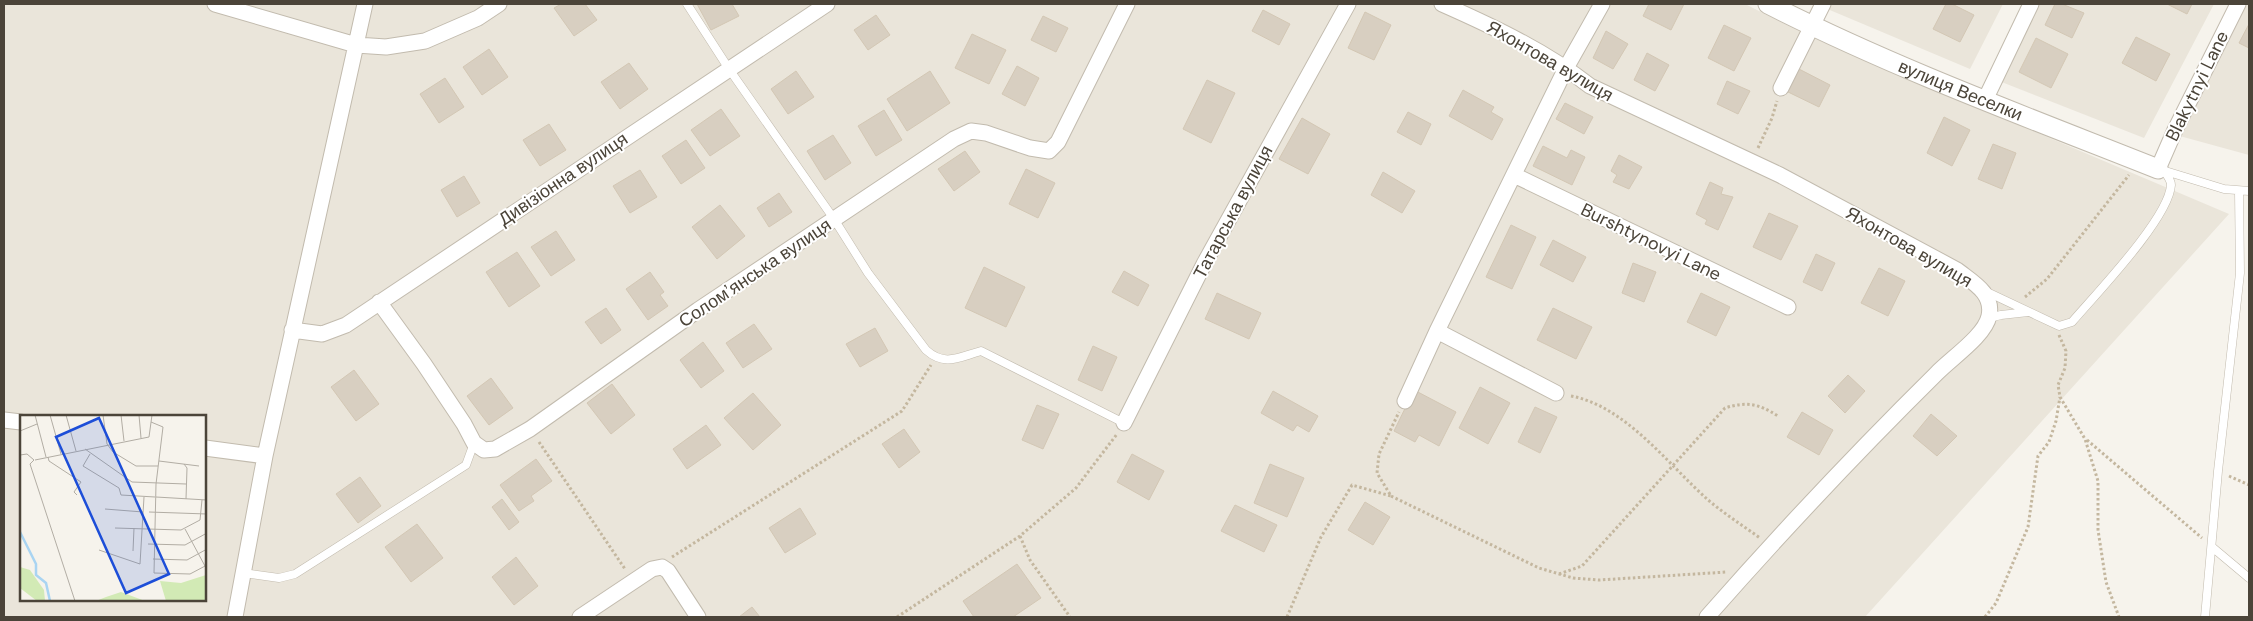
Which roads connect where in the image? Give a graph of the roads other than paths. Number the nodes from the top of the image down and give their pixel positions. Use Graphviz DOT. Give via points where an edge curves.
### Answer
graph roads {
  1 [pos="215,4"];
  2 [pos="365,4"];
  3 [pos="499,4"];
  4 [pos="687,4"];
  5 [pos="827,4"];
  6 [pos="1127,4"];
  7 [pos="1348,4"];
  8 [pos="1442,4"];
  9 [pos="1602,4"];
  10 [pos="1768,4"];
  11 [pos="1823,4"];
  12 [pos="2032,4"];
  13 [pos="2238,4"];
  14 [pos="1812,26"];
  15 [pos="356,45"];
  16 [pos="1566,68"];
  17 [pos="729,69"];
  18 [pos="1780,88"];
  19 [pos="1984,100"];
  20 [pos="2161,170"];
  21 [pos="1514,175"];
  22 [pos="2239,191"];
  23 [pos="2249,191"];
  24 [pos="834,219"];
  25 [pos="1983,290"];
  26 [pos="379,302"];
  27 [pos="1788,307"];
  28 [pos="2029,312"];
  29 [pos="1989,318"];
  30 [pos="292,330"];
  31 [pos="1437,331"];
  32 [pos="1556,393"];
  33 [pos="1405,401"];
  34 [pos="4,420"];
  35 [pos="20,422"];
  36 [pos="1124,424"];
  37 [pos="474,443"];
  38 [pos="206,448"];
  39 [pos="265,456"];
  40 [pos="2212,547"];
  41 [pos="243,573"];
  42 [pos="2249,578"];
  43 [pos="235,617"];
  44 [pos="580,617"];
  45 [pos="698,617"];
  46 [pos="1707,617"];
  47 [pos="2205,617"];
  1 -- 15 [label="street"];
  2 -- 15 [label="street"];
  3 -- 15 [label="street" via="478,18 425,40 386,47"];
  4 -- 17 [label="lane"];
  5 -- 17 [label="street, Дивізіонна вулиця"];
  6 -- 24 [label="street, Соломʼянська вулиця" via="1065,129 1049,152 971,130"];
  7 -- 36 [label="street, Татарська вулиця" via="1204,264"];
  8 -- 16 [label="street, Яхонтова вулиця" via="1502,30"];
  9 -- 16 [label="street"];
  10 -- 14 [label="street, вулиця Веселки"];
  11 -- 14 [label="street"];
  12 -- 19 [label="street"];
  13 -- 20 [label="street, Blakytnyi Lane" via="2175,130"];
  14 -- 18 [label="street"];
  14 -- 19 [label="street, вулиця Веселки"];
  15 -- 30 [label="street"];
  16 -- 21 [label="street"];
  16 -- 25 [label="street, Яхонтова вулиця" via="1590,86 1752,161 1956,270"];
  17 -- 24 [label="lane"];
  17 -- 26 [label="street, Дивізіонна вулиця"];
  19 -- 20 [label="street, вулиця Веселки"];
  20 -- 22 [label="lane"];
  20 -- 28 [label="lane" via="2171,183 2154,225 2072,322 2059,326"];
  21 -- 27 [label="street, Burshtynovyi Lane"];
  21 -- 31 [label="street"];
  22 -- 23 [label="lane"];
  22 -- 40 [label="lane" via="2240,273"];
  24 -- 36 [label="lane" via="868,273 935,359 946,361 981,351"];
  24 -- 37 [label="street, Соломʼянська вулиця" via="530,429 495,449 484,450"];
  25 -- 28 [label="lane"];
  25 -- 29 [label="street, Яхонтова вулиця" via="1990,306"];
  26 -- 30 [label="street, Дивізіонна вулиця" via="346,325 322,334"];
  26 -- 37 [label="street" via="434,379"];
  28 -- 29 [label="lane"];
  29 -- 46 [label="street" via="1971,342 1936,373 1770,546"];
  30 -- 39 [label="street"];
  31 -- 32 [label="street"];
  31 -- 33 [label="street"];
  34 -- 35 [label="street"];
  37 -- 41 [label="lane" via="466,465 295,574 279,578"];
  38 -- 39 [label="street"];
  39 -- 41 [label="street"];
  40 -- 42 [label="lane"];
  40 -- 47 [label="lane"];
  41 -- 43 [label="street"];
  44 -- 45 [label="street" via="652,569 662,567 668,571"];
}
